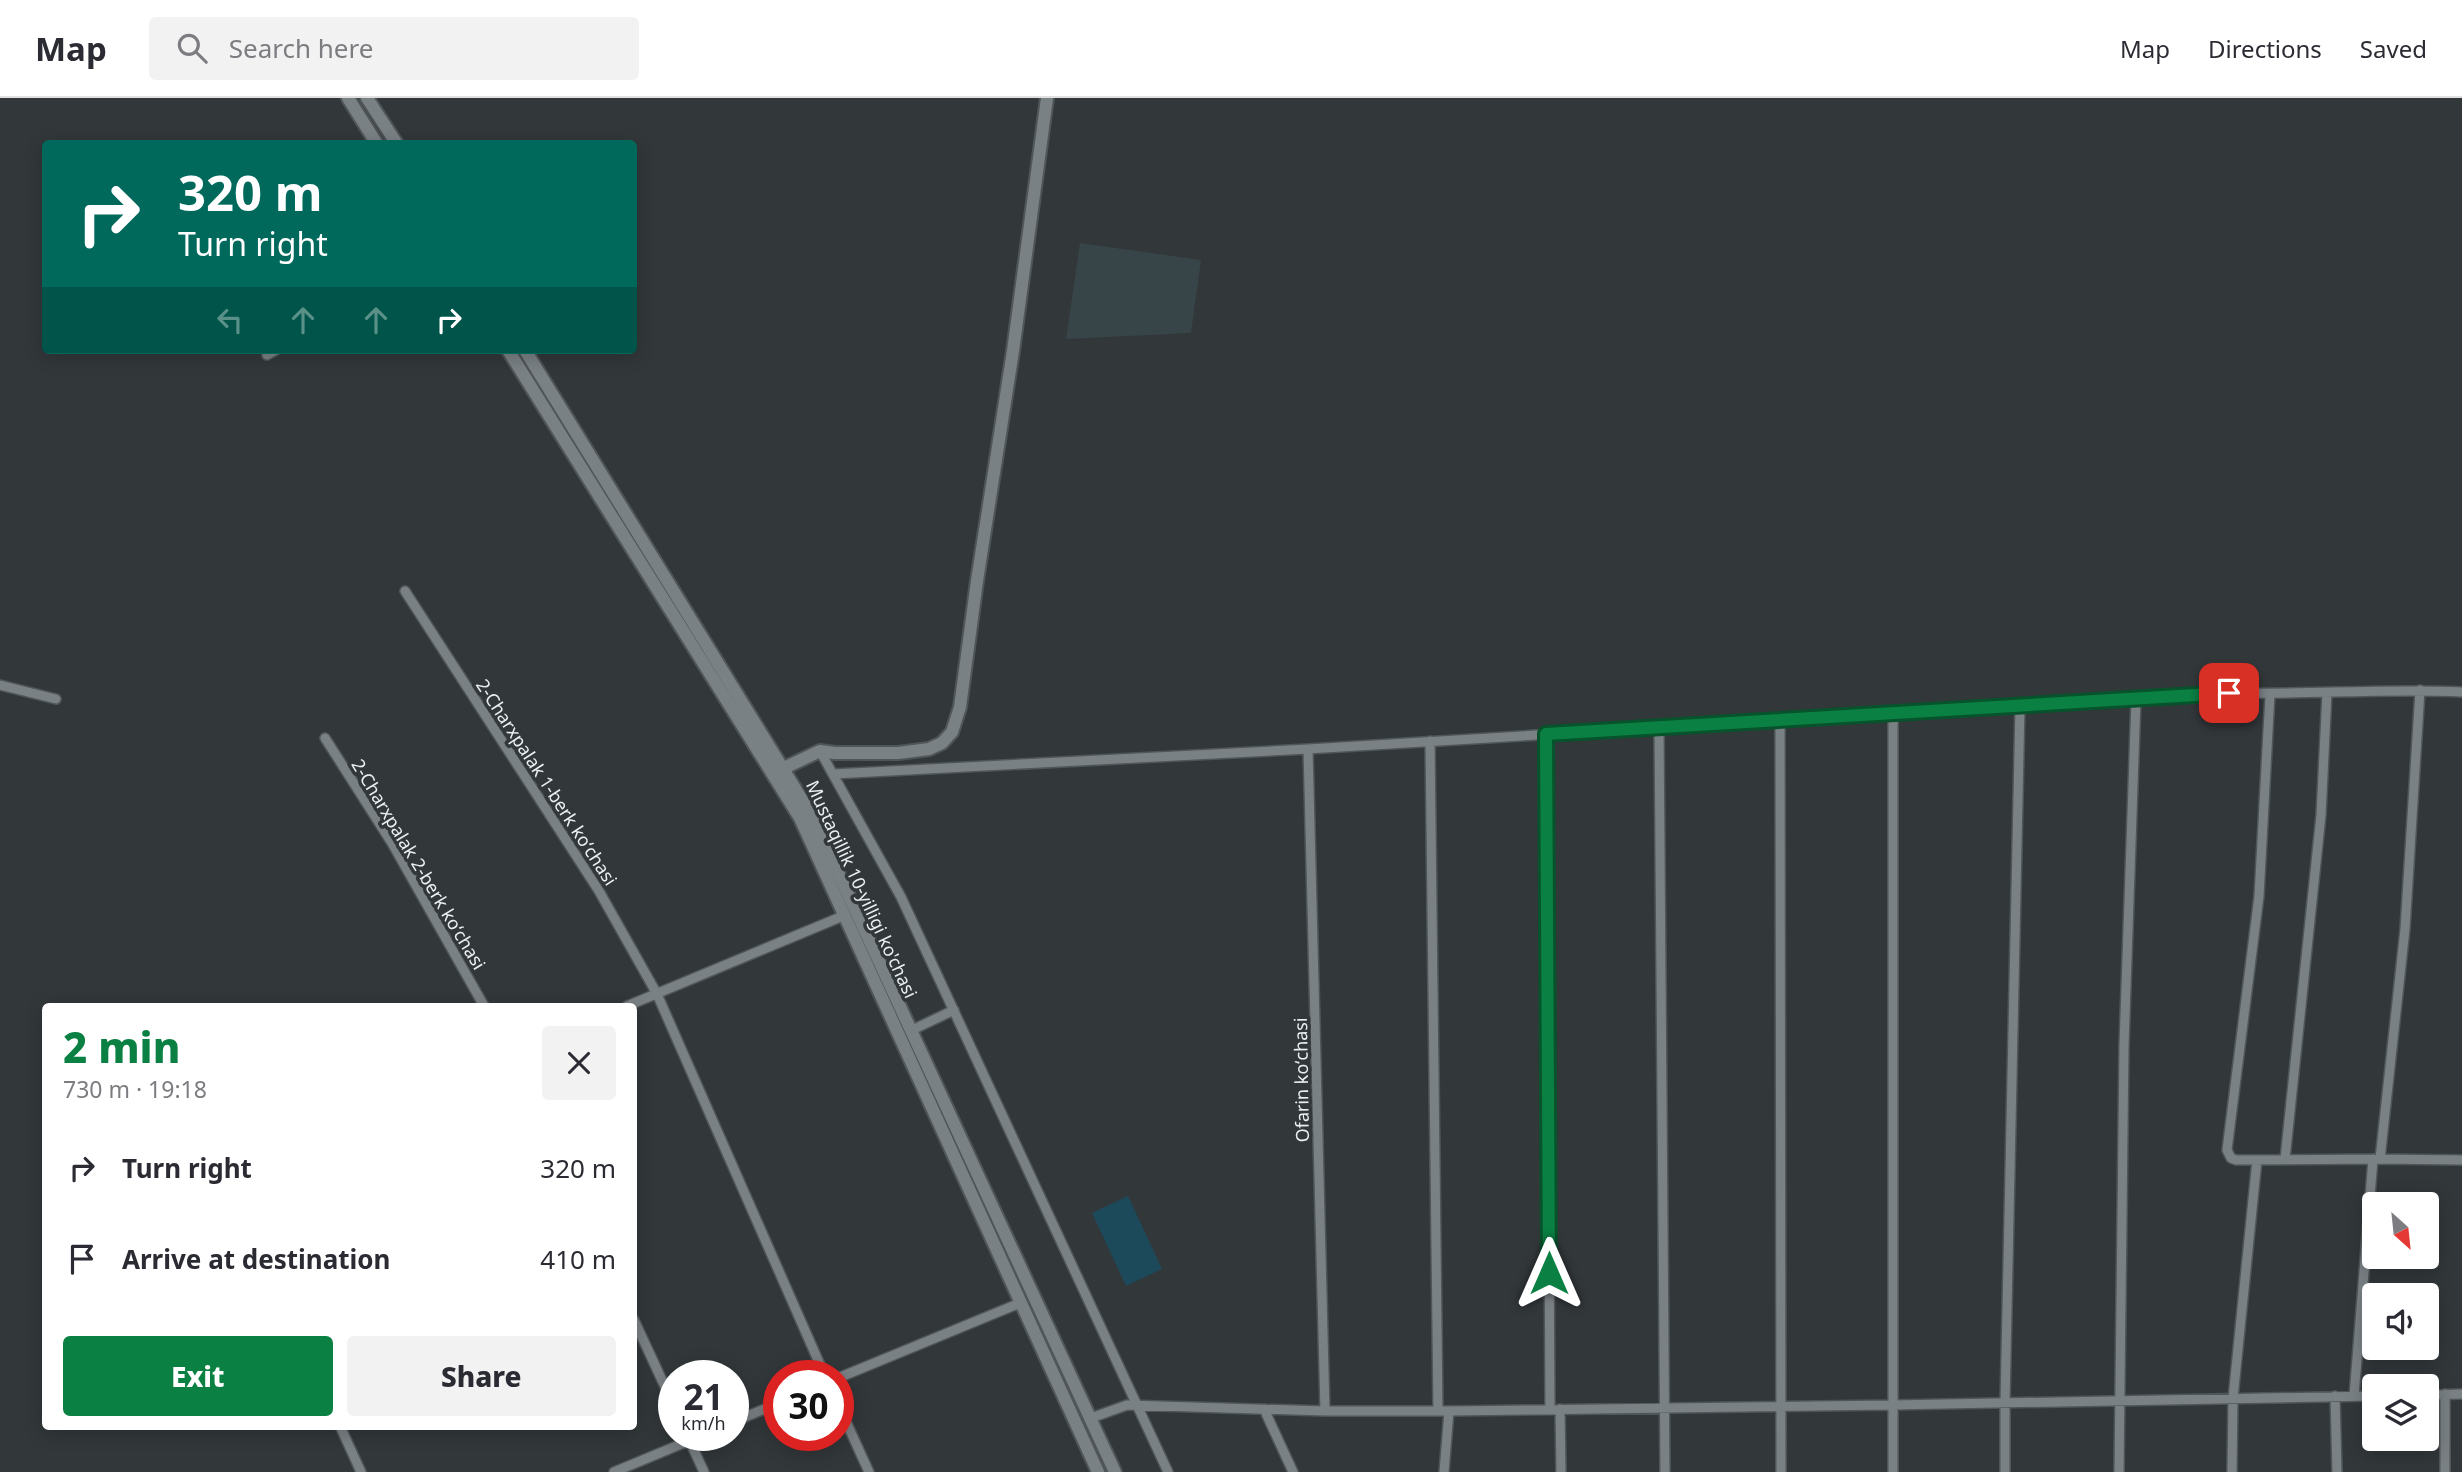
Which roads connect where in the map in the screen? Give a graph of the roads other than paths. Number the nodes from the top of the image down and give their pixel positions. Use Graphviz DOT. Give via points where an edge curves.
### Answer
graph roads {
  1 [pos="348,98"];
  2 [pos="367,98"];
  3 [pos="1046,98"];
  4 [pos="374,140"];
  5 [pos="394,140"];
  6 [pos="510,354"];
  7 [pos="527,354"];
  8 [pos="405,591"];
  9 [pos="0,685"];
  10 [pos="2420,690"];
  11 [pos="2462,692"];
  12 [pos="2327,693"];
  13 [pos="2270,694"];
  14 [pos="56,699"];
  15 [pos="2136,699"];
  16 [pos="2020,705"];
  17 [pos="1893,713"];
  18 [pos="1780,720"];
  19 [pos="1659,728"];
  20 [pos="1546,734"];
  21 [pos="325,738"];
  22 [pos="1430,741"];
  23 [pos="1308,749"];
  24 [pos="820,751"];
  25 [pos="784,768"];
  26 [pos="833,774"];
  27 [pos="843,916"];
  28 [pos="657,994"];
  29 [pos="482,1003"];
  30 [pos="634,1003"];
  31 [pos="954,1010"];
  32 [pos="916,1028"];
  33 [pos="2285,1159"];
  34 [pos="2376,1159"];
  35 [pos="2257,1160"];
  36 [pos="2462,1160"];
  37 [pos="1020,1303"];
  38 [pos="637,1326"];
  39 [pos="818,1360"];
  40 [pos="854,1371"];
  41 [pos="658,1372"];
  42 [pos="2439,1394"];
  43 [pos="2445,1394"];
  44 [pos="2462,1394"];
  45 [pos="2335,1396"];
  46 [pos="2354,1396"];
  47 [pos="2362,1396"];
  48 [pos="2232,1398"];
  49 [pos="2119,1400"];
  50 [pos="2005,1403"];
  51 [pos="1138,1405"];
  52 [pos="1893,1405"];
  53 [pos="1664,1406"];
  54 [pos="1781,1406"];
  55 [pos="1555,1408"];
  56 [pos="1264,1409"];
  57 [pos="1325,1411"];
  58 [pos="1443,1411"];
  59 [pos="1091,1418"];
  60 [pos="342,1430"];
  61 [pos="854,1439"];
  62 [pos="660,1451"];
  63 [pos="695,1451"];
  64 [pos="361,1472"];
  65 [pos="614,1472"];
  66 [pos="704,1472"];
  67 [pos="869,1472"];
  68 [pos="1098,1472"];
  69 [pos="1115,1472"];
  70 [pos="1168,1472"];
  71 [pos="1293,1472"];
  72 [pos="1444,1472"];
  73 [pos="1561,1472"];
  74 [pos="1665,1472"];
  75 [pos="1781,1472"];
  76 [pos="1893,1472"];
  77 [pos="2005,1472"];
  78 [pos="2119,1472"];
  79 [pos="2232,1472"];
  80 [pos="2337,1472"];
  81 [pos="2445,1472"];
  1 -- 4 [label="main road"];
  2 -- 5 [label="main road"];
  3 -- 24 [label="main road" via="1013,351 960,707 952,732 942,743 909,752"];
  6 -- 27 [label="main road, Mustaqillik 10-yilligi ko'chasi" via="800,818"];
  7 -- 25 [label="main road, Mustaqillik 10-yilligi ko'chasi"];
  8 -- 28 [label="street, 2-Charxpalak 1-berk koʻchasi" via="599,891"];
  9 -- 14 [label="street"];
  10 -- 11 [label="street"];
  10 -- 12 [label="street"];
  10 -- 34 [label="street" via="2405,929"];
  12 -- 13 [label="street"];
  12 -- 33 [label="street" via="2321,815"];
  13 -- 15 [label="street"];
  13 -- 35 [label="street" via="2259,896 2227,1146 2236,1160"];
  15 -- 16 [label="street"];
  15 -- 49 [label="street" via="2124,1045"];
  16 -- 17 [label="street"];
  16 -- 50 [label="street"];
  17 -- 18 [label="street"];
  17 -- 52 [label="street"];
  18 -- 19 [label="street"];
  18 -- 54 [label="street"];
  19 -- 20 [label="street"];
  19 -- 53 [label="street"];
  20 -- 22 [label="street"];
  20 -- 55 [label="street"];
  21 -- 29 [label="street, 2-Charxpalak 2-berk koʻchasi" via="392,842"];
  22 -- 23 [label="street"];
  22 -- 58 [label="street"];
  23 -- 26 [label="street"];
  23 -- 57 [label="street, Ofarin koʻchasi"];
  24 -- 25 [label="main road"];
  24 -- 26 [label="street"];
  25 -- 32 [label="main road, Mustaqillik 10-yilligi ko'chasi"];
  26 -- 31 [label="street" via="901,897"];
  27 -- 28 [label="street"];
  27 -- 37 [label="main road, Mustaqillik 10-yilligi ko'chasi"];
  28 -- 30 [label="street"];
  28 -- 39 [label="street, 2-Charxpalak 1-berk koʻchasi"];
  31 -- 32 [label="street"];
  31 -- 51 [label="street"];
  32 -- 59 [label="main road, Mustaqillik 10-yilligi ko'chasi"];
  33 -- 34 [label="street"];
  33 -- 35 [label="street"];
  34 -- 36 [label="street"];
  34 -- 46 [label="street"];
  35 -- 48 [label="street"];
  37 -- 40 [label="street"];
  37 -- 68 [label="main road, Mustaqillik 10-yilligi ko'chasi"];
  38 -- 41 [label="street"];
  42 -- 43 [label="street"];
  43 -- 44 [label="street"];
  43 -- 81 [label="street"];
  45 -- 46 [label="street"];
  45 -- 48 [label="street"];
  45 -- 80 [label="street"];
  46 -- 47 [label="street"];
  48 -- 49 [label="street"];
  48 -- 79 [label="street"];
  49 -- 50 [label="street"];
  49 -- 78 [label="street"];
  50 -- 52 [label="street"];
  50 -- 77 [label="street"];
  51 -- 56 [label="street"];
  51 -- 59 [label="street"];
  51 -- 70 [label="street"];
  52 -- 54 [label="street"];
  52 -- 76 [label="street"];
  53 -- 54 [label="street"];
  53 -- 55 [label="street"];
  53 -- 74 [label="street"];
  54 -- 75 [label="street"];
  55 -- 58 [label="street"];
  55 -- 73 [label="street"];
  56 -- 57 [label="street"];
  56 -- 71 [label="street"];
  57 -- 58 [label="street"];
  58 -- 72 [label="street"];
  59 -- 69 [label="main road, Mustaqillik 10-yilligi ko'chasi"];
  60 -- 64 [label="street"];
  61 -- 67 [label="street"];
  62 -- 65 [label="street"];
  63 -- 66 [label="street"];
}
